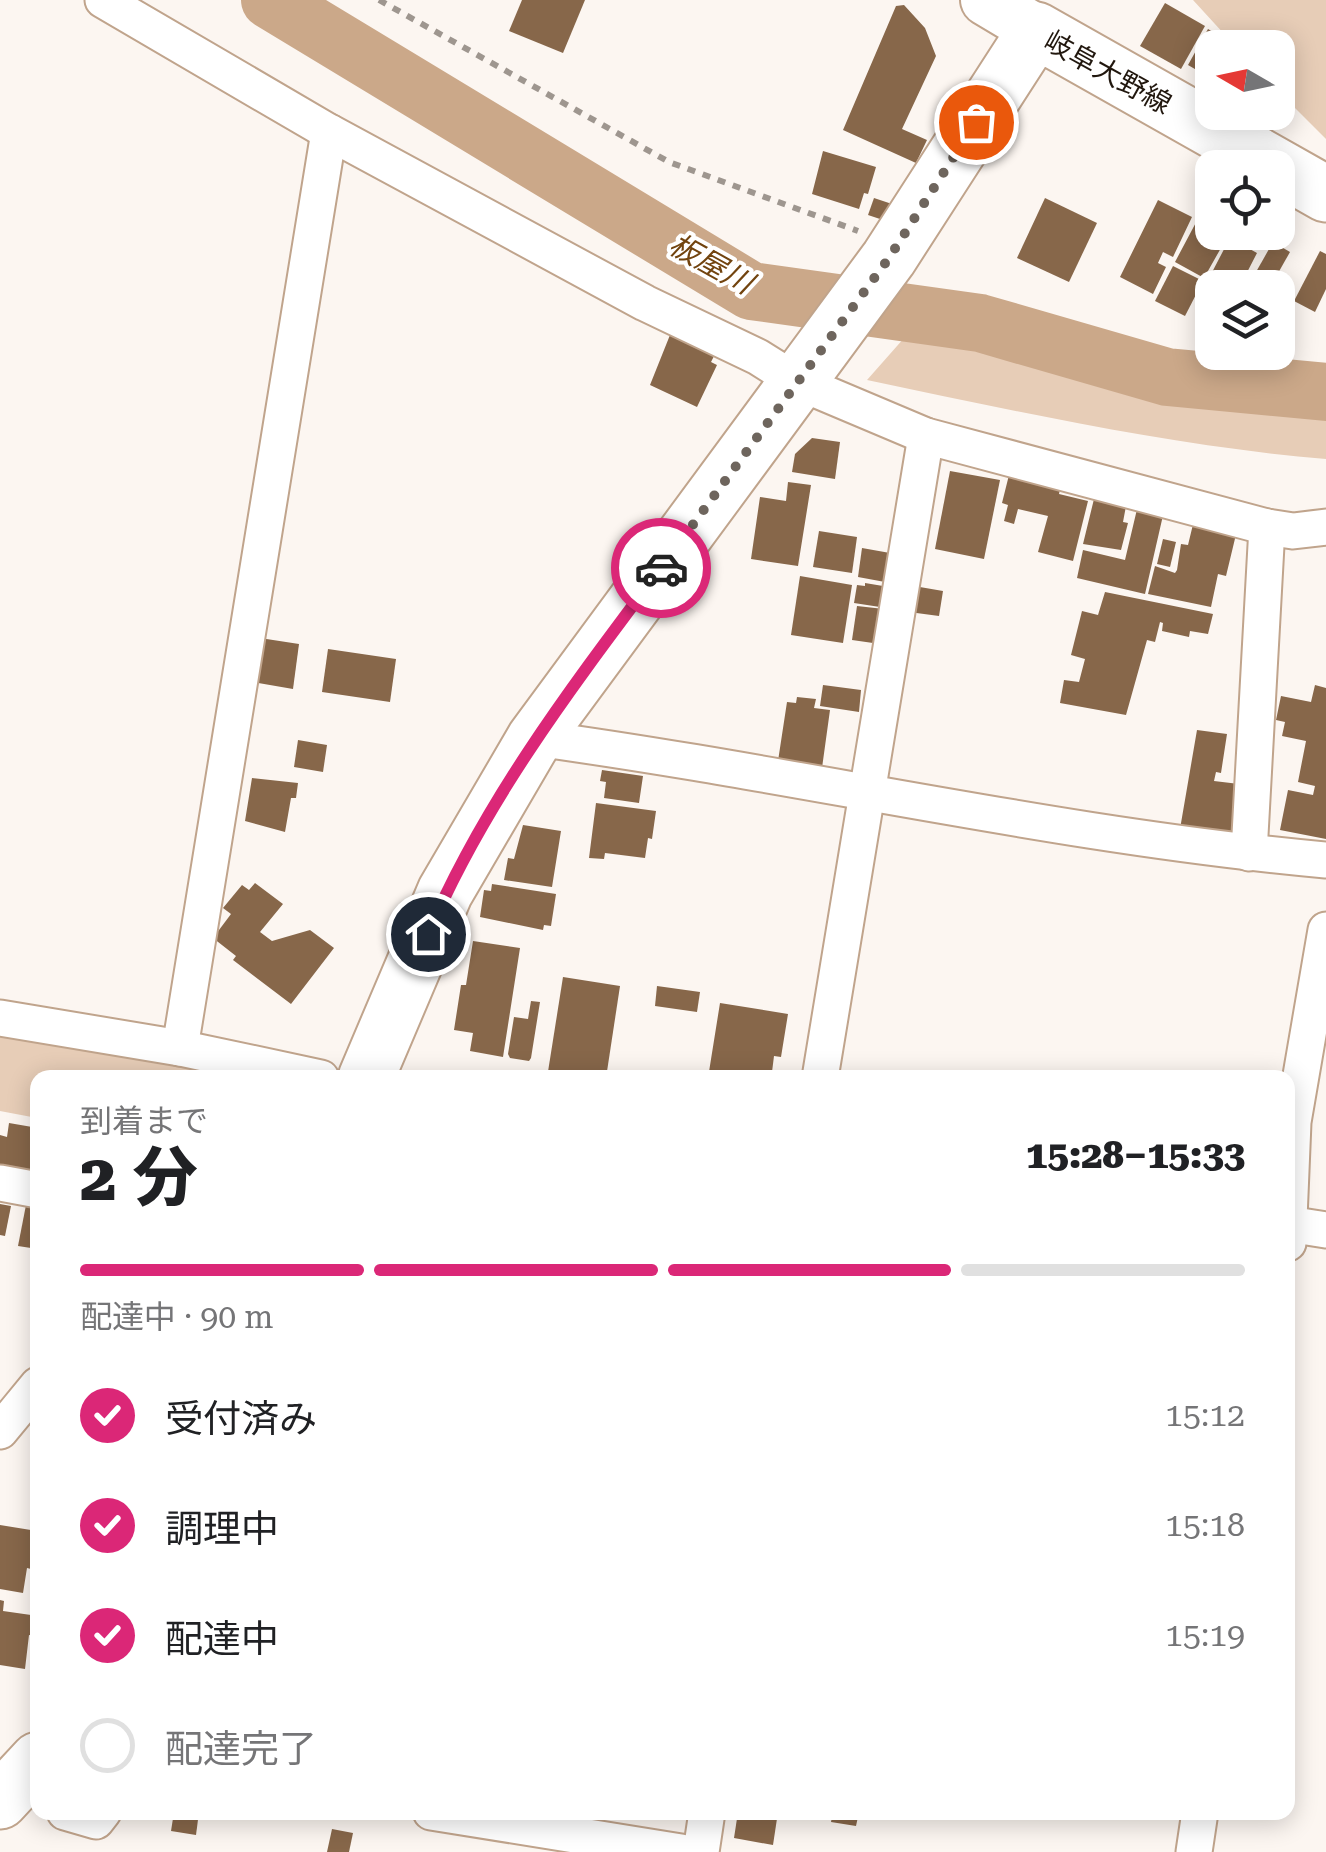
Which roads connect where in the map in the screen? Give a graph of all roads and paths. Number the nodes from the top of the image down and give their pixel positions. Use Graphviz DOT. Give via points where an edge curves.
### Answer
graph roads {
  1 [pos="103,0"];
  2 [pos="379,0"];
  3 [pos="986,0"];
  4 [pos="1044,15"];
  5 [pos="329,132"];
  6 [pos="1326,194"];
  7 [pos="892,252"];
  8 [pos="804,374"];
  9 [pos="926,436"];
  10 [pos="1326,526"];
  11 [pos="1267,527"];
  12 [pos="535,738"];
  13 [pos="867,793"];
  14 [pos="1249,853"];
  15 [pos="1326,860"];
  16 [pos="1326,930"];
  17 [pos="0,1018"];
  18 [pos="180,1048"];
  19 [pos="283,1070"];
  20 [pos="369,1070"];
  21 [pos="821,1070"];
  22 [pos="1295,1105"];
  23 [pos="0,1183"];
  24 [pos="30,1189"];
  25 [pos="1295,1230"];
  26 [pos="1326,1230"];
  27 [pos="30,1395"];
  28 [pos="0,1431"];
  29 [pos="481,1820"];
  30 [pos="706,1820"];
  31 [pos="1199,1820"];
  32 [pos="682,1852"];
  33 [pos="700,1852"];
  34 [pos="1194,1852"];
  1 -- 5 [label="street"];
  2 -- 7 [label="path" via="670,162"];
  3 -- 4 [label="main road"];
  4 -- 6 [label="main road, 岐阜大野線"];
  4 -- 7 [label="main road, 岐阜大野線"];
  5 -- 8 [label="street" via="646,304"];
  5 -- 18 [label="street"];
  7 -- 8 [label="main road, 岐阜大野線"];
  8 -- 9 [label="street"];
  8 -- 12 [label="main road, 岐阜大野線"];
  9 -- 11 [label="street"];
  9 -- 13 [label="street"];
  10 -- 11 [label="street"];
  11 -- 14 [label="street"];
  12 -- 13 [label="street"];
  12 -- 20 [label="main road, 岐阜大野線" via="446,892"];
  13 -- 14 [label="street"];
  13 -- 21 [label="street"];
  14 -- 15 [label="street"];
  16 -- 22 [label="street"];
  17 -- 18 [label="street"];
  18 -- 19 [label="street"];
  23 -- 24 [label="street"];
  25 -- 26 [label="street"];
  27 -- 28 [label="street"];
  29 -- 32 [label="street"];
  30 -- 33 [label="street"];
  31 -- 34 [label="street"];
}
